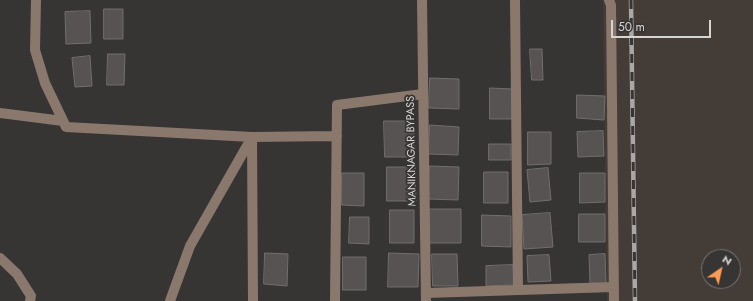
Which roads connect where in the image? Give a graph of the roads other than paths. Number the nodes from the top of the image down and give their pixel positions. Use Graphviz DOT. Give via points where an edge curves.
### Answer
graph roads {
  1 [pos="36,0"];
  2 [pos="422,0"];
  3 [pos="515,0"];
  4 [pos="609,0"];
  5 [pos="423,94"];
  6 [pos="0,113"];
  7 [pos="63,121"];
  8 [pos="337,136"];
  9 [pos="252,137"];
  10 [pos="0,258"];
  11 [pos="613,287"];
  12 [pos="518,290"];
  13 [pos="426,297"];
  14 [pos="30,301"];
  15 [pos="170,301"];
  16 [pos="253,301"];
  17 [pos="335,301"];
  18 [pos="614,301"];
  1 -- 7 [label="street" via="35,50 45,83"];
  2 -- 5 [label="street, MANIKNAGAR BYPASS"];
  3 -- 12 [label="street"];
  4 -- 11 [label="street"];
  5 -- 8 [label="street" via="337,105"];
  5 -- 13 [label="street, MANIKNAGAR BYPASS"];
  6 -- 7 [label="street"];
  7 -- 9 [label="street" via="66,127"];
  8 -- 9 [label="street"];
  8 -- 17 [label="street"];
  9 -- 15 [label="street" via="190,246"];
  9 -- 16 [label="street"];
  10 -- 14 [label="street" via="17,274 31,296"];
  11 -- 12 [label="street"];
  11 -- 18 [label="street"];
  12 -- 13 [label="street"];
}
